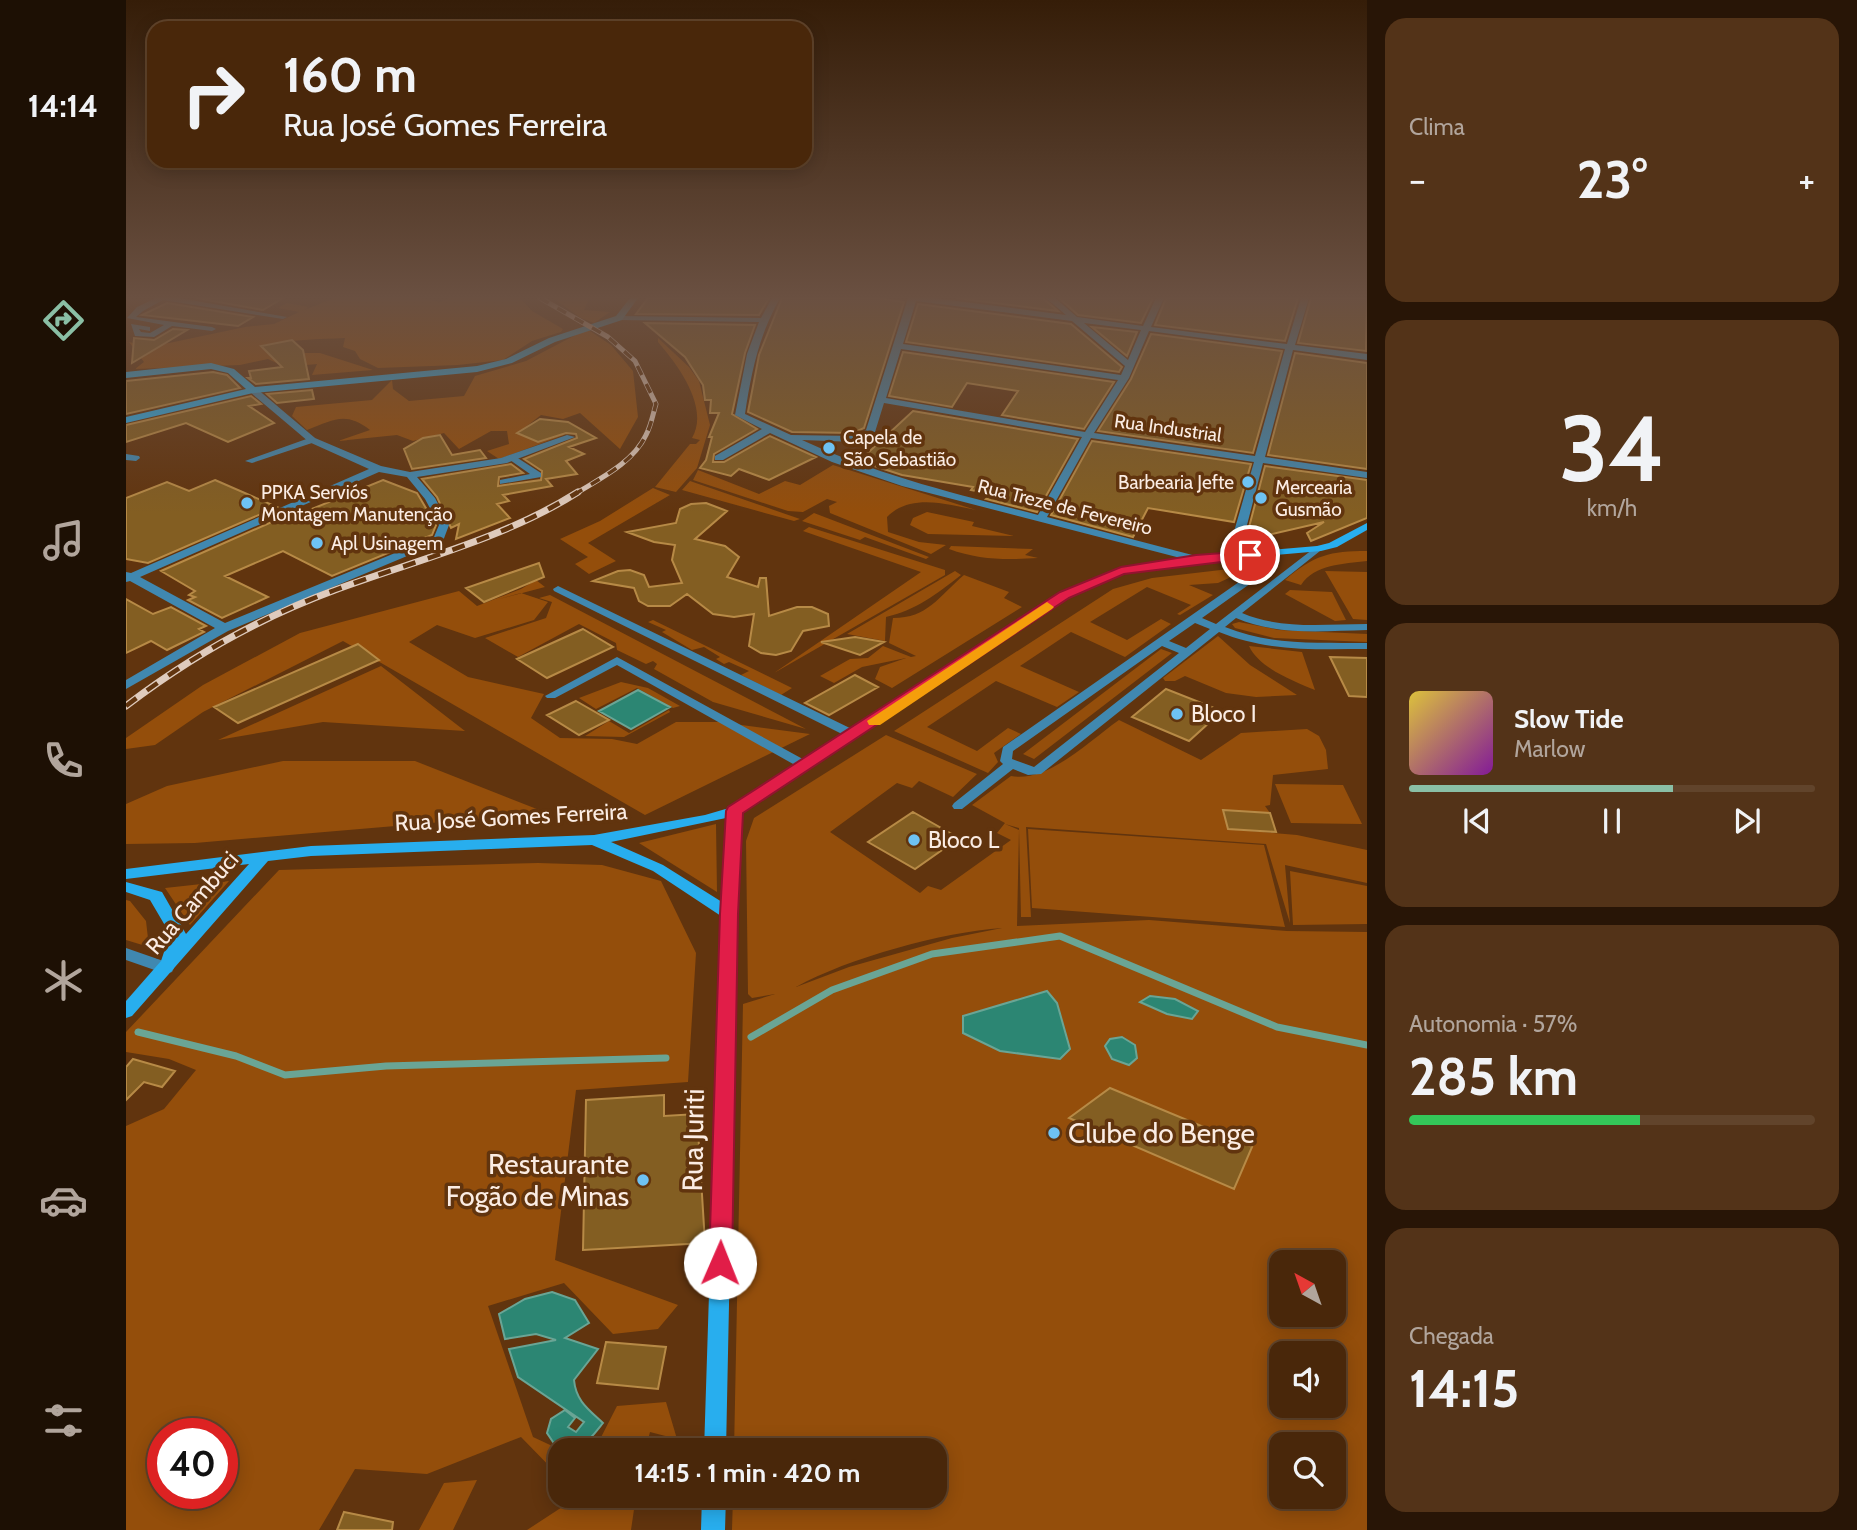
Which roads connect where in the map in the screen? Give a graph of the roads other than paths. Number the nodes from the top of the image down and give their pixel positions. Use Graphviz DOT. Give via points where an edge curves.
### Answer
graph roads {
  1 [pos="179,369"];
  2 [pos="225,369"];
  3 [pos="473,369"];
  4 [pos="747,369"];
  5 [pos="892,369"];
  6 [pos="1064,369"];
  7 [pos="1128,369"];
  8 [pos="1284,369"];
  9 [pos="126,375"];
  10 [pos="1124,378"];
  11 [pos="253,390"];
  12 [pos="882,400"];
  13 [pos="126,421"];
  14 [pos="764,427"];
  15 [pos="1088,435"];
  16 [pos="570,437"];
  17 [pos="789,437"];
  18 [pos="312,440"];
  19 [pos="513,458"];
  20 [pos="719,458"];
  21 [pos="1260,459"];
  22 [pos="249,461"];
  23 [pos="378,469"];
  24 [pos="410,475"];
  25 [pos="1367,475"];
  26 [pos="503,482"];
  27 [pos="1040,520"];
  28 [pos="1367,526"];
  29 [pos="1317,549"];
  30 [pos="1266,554"];
  31 [pos="1233,556"];
  32 [pos="1196,559"];
  33 [pos="127,577"];
  34 [pos="558,589"];
  35 [pos="1235,614"];
  36 [pos="1193,618"];
  37 [pos="1367,627"];
  38 [pos="224,628"];
  39 [pos="1216,629"];
  40 [pos="1161,641"];
  41 [pos="1367,646"];
  42 [pos="1187,652"];
  43 [pos="128,682"];
  44 [pos="551,696"];
  45 [pos="854,735"];
  46 [pos="1010,765"];
  47 [pos="806,766"];
  48 [pos="958,806"];
  49 [pos="734,811"];
  50 [pos="594,840"];
  51 [pos="264,856"];
  52 [pos="126,874"];
  53 [pos="126,887"];
  54 [pos="729,914"];
  55 [pos="126,954"];
  56 [pos="166,968"];
  57 [pos="126,1012"];
  58 [pos="715,1438"];
  59 [pos="714,1508"];
  60 [pos="713,1530"];
  1 -- 9 [label="street"];
  2 -- 11 [label="street"];
  3 -- 11 [label="street"];
  4 -- 14 [label="street" via="740,415"];
  5 -- 12 [label="street"];
  6 -- 10 [label="street"];
  7 -- 10 [label="street"];
  8 -- 21 [label="street"];
  10 -- 15 [label="street"];
  11 -- 13 [label="street"];
  11 -- 18 [label="street"];
  12 -- 15 [label="street, Rua Industrial"];
  12 -- 17 [label="street" via="867,435 840,440"];
  14 -- 17 [label="street, Rua Treze de Fevereiro"];
  14 -- 20 [label="street"];
  15 -- 21 [label="street, Rua Industrial"];
  15 -- 27 [label="street"];
  16 -- 19 [label="street"];
  17 -- 27 [label="street, Rua Treze de Fevereiro" via="869,472"];
  18 -- 22 [label="lane"];
  18 -- 23 [label="street"];
  19 -- 24 [label="street"];
  19 -- 26 [label="lane" via="538,475"];
  21 -- 25 [label="street, Rua Industrial"];
  21 -- 31 [label="street"];
  23 -- 24 [label="street"];
  23 -- 33 [label="street"];
  24 -- 38 [label="street" via="430,498 444,525 439,539"];
  27 -- 32 [label="street, Rua Treze de Fevereiro"];
  28 -- 29 [label="street, Rua José Gomes Ferreira"];
  29 -- 30 [label="street, Rua José Gomes Ferreira"];
  29 -- 35 [label="lane"];
  30 -- 31 [label="street, Rua José Gomes Ferreira"];
  30 -- 36 [label="lane" via="1264,569"];
  31 -- 32 [label="street, Rua José Gomes Ferreira"];
  32 -- 45 [label="street, Rua José Gomes Ferreira" via="1121,570 1064,595"];
  33 -- 38 [label="street"];
  34 -- 45 [label="lane"];
  35 -- 37 [label="lane" via="1251,622 1294,627"];
  35 -- 39 [label="lane"];
  36 -- 39 [label="lane"];
  36 -- 40 [label="lane"];
  38 -- 43 [label="street"];
  39 -- 41 [label="lane" via="1277,645"];
  39 -- 42 [label="lane"];
  40 -- 42 [label="lane"];
  40 -- 46 [label="lane" via="1007,750"];
  42 -- 46 [label="lane" via="1037,771"];
  44 -- 47 [label="lane" via="617,660"];
  45 -- 47 [label="street, Rua José Gomes Ferreira"];
  46 -- 48 [label="lane"];
  47 -- 49 [label="street, Rua José Gomes Ferreira"];
  49 -- 50 [label="street, Rua José Gomes Ferreira"];
  49 -- 54 [label="street, Rua Juriti"];
  50 -- 51 [label="street, Rua José Gomes Ferreira"];
  50 -- 54 [label="street" via="658,868"];
  51 -- 52 [label="street, Rua José Gomes Ferreira"];
  51 -- 56 [label="street, Rua Cambuci"];
  53 -- 56 [label="street" via="156,896 178,934"];
  54 -- 58 [label="street, Rua Juriti"];
  55 -- 56 [label="street"];
  56 -- 57 [label="street, Rua Cambuci"];
  59 -- 60 [label="street"];
}
